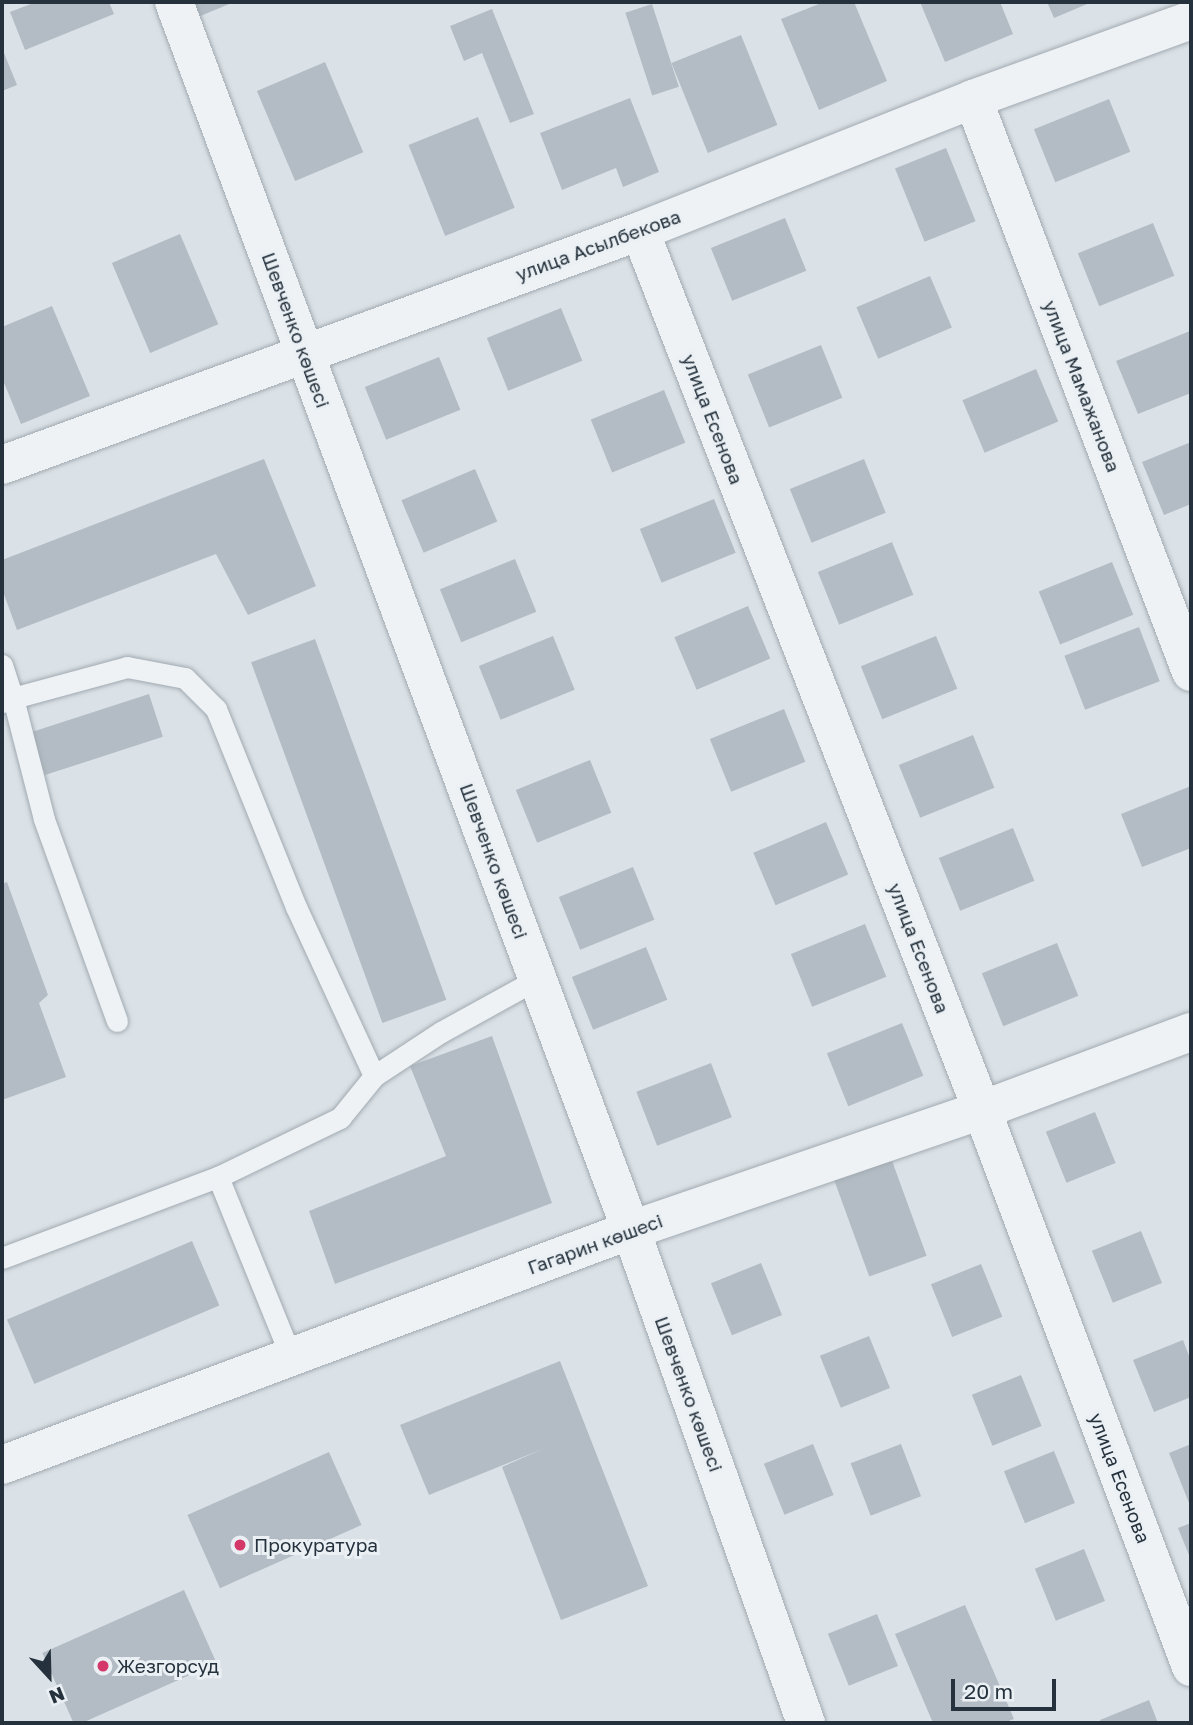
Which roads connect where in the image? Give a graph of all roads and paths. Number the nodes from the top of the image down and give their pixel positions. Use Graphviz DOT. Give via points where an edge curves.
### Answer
graph roads {
  1 [pos="174,2"];
  2 [pos="1191,20"];
  3 [pos="973,99"];
  4 [pos="640,231"];
  5 [pos="305,353"];
  6 [pos="2,465"];
  7 [pos="2,665"];
  8 [pos="1191,672"];
  9 [pos="7,700"];
  10 [pos="537,979"];
  11 [pos="117,1021"];
  12 [pos="1191,1032"];
  13 [pos="374,1076"];
  14 [pos="982,1110"];
  15 [pos="218,1177"];
  16 [pos="631,1230"];
  17 [pos="2,1258"];
  18 [pos="290,1357"];
  19 [pos="2,1465"];
  20 [pos="1191,1667"];
  21 [pos="806,1723"];
  1 -- 5 [label="street, Шевченко көшесі"];
  2 -- 3 [label="street, улица Асылбекова"];
  3 -- 4 [label="street, улица Асылбекова"];
  3 -- 8 [label="street, улица Мамажанова"];
  4 -- 5 [label="street, улица Асылбекова"];
  4 -- 14 [label="street, улица Есенова"];
  5 -- 6 [label="street, улица Асылбекова"];
  5 -- 10 [label="street, Шевченко көшесі"];
  7 -- 9 [label="lane"];
  9 -- 11 [label="lane" via="44,820"];
  9 -- 13 [label="lane" via="127,667 185,678 216,709 296,907"];
  10 -- 13 [label="lane" via="441,1032"];
  10 -- 16 [label="street, Шевченко көшесі"];
  12 -- 14 [label="street, Гагарин көшесі"];
  13 -- 15 [label="lane" via="340,1118"];
  14 -- 16 [label="street, Гагарин көшесі"];
  14 -- 20 [label="street, улица Есенова"];
  15 -- 17 [label="lane"];
  15 -- 18 [label="lane"];
  16 -- 18 [label="street, Гагарин көшесі"];
  16 -- 21 [label="street, Шевченко көшесі"];
  18 -- 19 [label="street, Гагарин көшесі"];
}
